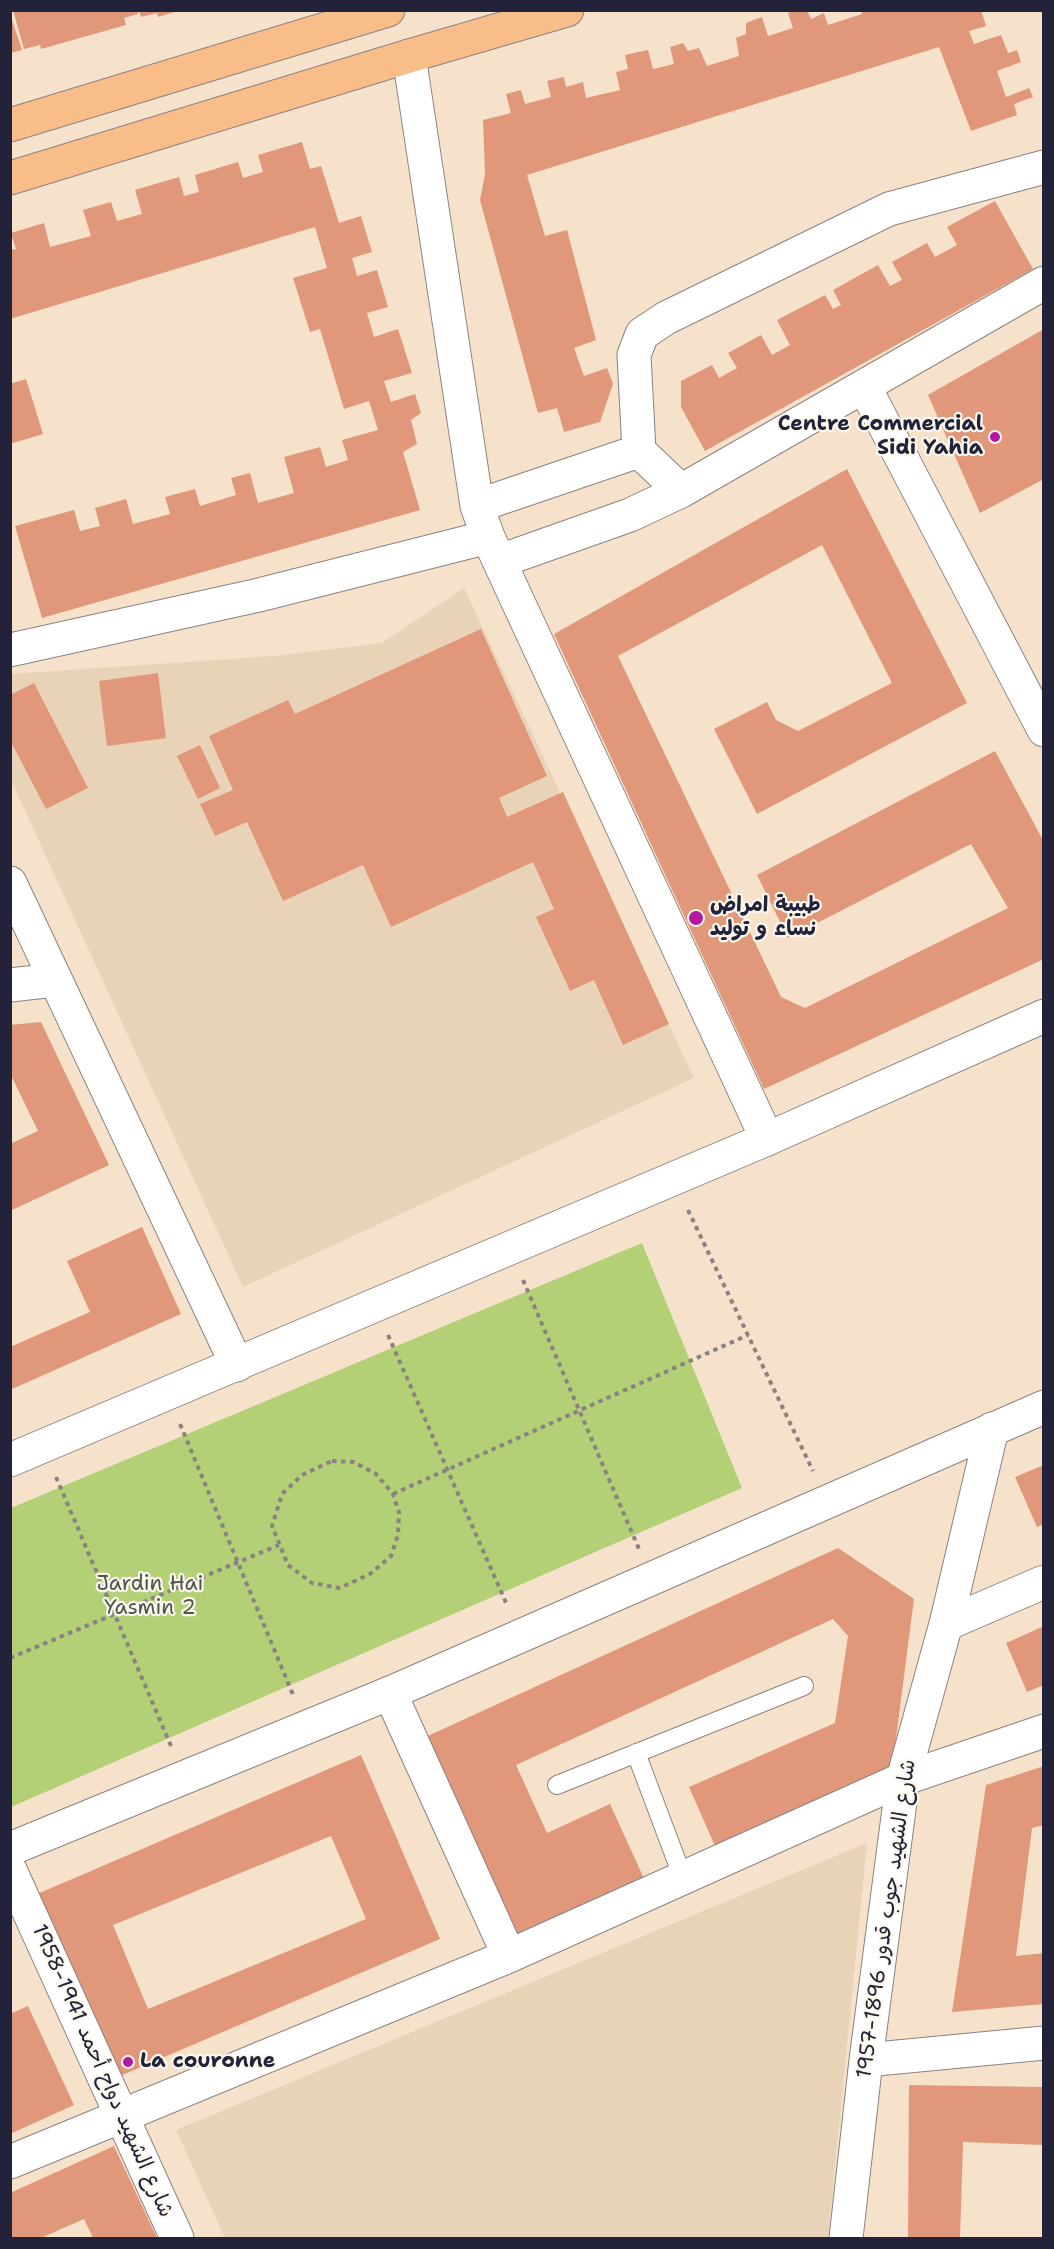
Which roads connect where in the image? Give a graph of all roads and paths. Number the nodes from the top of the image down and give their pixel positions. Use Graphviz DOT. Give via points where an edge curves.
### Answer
graph roads {
  1 [pos="388,10"];
  2 [pos="567,10"];
  3 [pos="408,56"];
  4 [pos="10,124"];
  5 [pos="1044,167"];
  6 [pos="10,178"];
  7 [pos="1044,283"];
  8 [pos="864,386"];
  9 [pos="639,451"];
  10 [pos="681,491"];
  11 [pos="477,506"];
  12 [pos="494,549"];
  13 [pos="10,650"];
  14 [pos="1044,730"];
  15 [pos="10,883"];
  16 [pos="55,980"];
  17 [pos="10,985"];
  18 [pos="1044,1017"];
  19 [pos="767,1139"];
  20 [pos="674,1180"];
  21 [pos="510,1249"];
  22 [pos="375,1306"];
  23 [pos="748,1335"];
  24 [pos="237,1365"];
  25 [pos="167,1393"];
  26 [pos="1044,1407"];
  27 [pos="579,1409"];
  28 [pos="992,1429"];
  29 [pos="43,1446"];
  30 [pos="10,1460"];
  31 [pos="448,1469"];
  32 [pos="393,1494"];
  33 [pos="827,1502"];
  34 [pos="279,1545"];
  35 [pos="239,1562"];
  36 [pos="652,1579"];
  37 [pos="1044,1582"];
  38 [pos="115,1613"];
  39 [pos="946,1624"];
  40 [pos="520,1636"];
  41 [pos="10,1658"];
  42 [pos="804,1686"];
  43 [pos="390,1693"];
  44 [pos="307,1728"];
  45 [pos="1044,1731"];
  46 [pos="636,1754"];
  47 [pos="185,1778"];
  48 [pos="903,1779"];
  49 [pos="557,1785"];
  50 [pos="10,1849"];
  51 [pos="10,1870"];
  52 [pos="683,1878"];
  53 [pos="509,1956"];
  54 [pos="1044,2043"];
  55 [pos="866,2060"];
  56 [pos="123,2115"];
  57 [pos="10,2162"];
  58 [pos="177,2238"];
  59 [pos="846,2238"];
  1 -- 4 [label="main road"];
  2 -- 3 [label="main road"];
  3 -- 6 [label="main road"];
  3 -- 11 [label="street"];
  5 -- 9 [label="street" via="889,209 666,318 642,334 634,355"];
  7 -- 8 [label="street"];
  8 -- 10 [label="street"];
  8 -- 14 [label="street"];
  9 -- 10 [label="street"];
  9 -- 11 [label="street"];
  10 -- 12 [label="street" via="630,515"];
  11 -- 12 [label="street"];
  12 -- 13 [label="street"];
  12 -- 19 [label="street"];
  15 -- 16 [label="street"];
  16 -- 17 [label="street"];
  16 -- 24 [label="street"];
  18 -- 19 [label="street"];
  19 -- 20 [label="street"];
  20 -- 21 [label="street"];
  20 -- 23 [label="path"];
  21 -- 22 [label="street"];
  21 -- 27 [label="path"];
  22 -- 24 [label="street"];
  22 -- 31 [label="path"];
  23 -- 27 [label="path"];
  23 -- 33 [label="path"];
  24 -- 25 [label="street"];
  25 -- 29 [label="street"];
  25 -- 35 [label="path"];
  26 -- 28 [label="street"];
  27 -- 31 [label="path"];
  27 -- 36 [label="path"];
  28 -- 33 [label="street"];
  28 -- 39 [label="street, شارع الشهيد جوب قدور 1896-1957"];
  29 -- 30 [label="street"];
  29 -- 38 [label="path"];
  31 -- 32 [label="path"];
  31 -- 40 [label="path"];
  32 -- 34 [label="path" via="376,1474 362,1466 332,1461 302,1475 282,1494 272,1526"];
  32 -- 34 [label="path" via="399,1512 398,1535 391,1556 370,1574 340,1588 312,1583 288,1565"];
  33 -- 36 [label="street"];
  34 -- 35 [label="path"];
  35 -- 38 [label="path"];
  35 -- 44 [label="path"];
  36 -- 40 [label="street"];
  37 -- 39 [label="street"];
  38 -- 41 [label="path"];
  38 -- 47 [label="path"];
  39 -- 48 [label="street, شارع الشهيد جوب قدور 1896-1957"];
  40 -- 43 [label="street"];
  42 -- 46 [label="lane"];
  43 -- 44 [label="street"];
  43 -- 53 [label="street"];
  44 -- 47 [label="street"];
  45 -- 48 [label="street"];
  46 -- 49 [label="lane"];
  46 -- 52 [label="lane"];
  47 -- 50 [label="street"];
  48 -- 52 [label="street"];
  48 -- 55 [label="street, شارع الشهيد جوب قدور 1896-1957"];
  51 -- 56 [label="street, شارع الشهيد دواح أحمد 1941-1958"];
  52 -- 53 [label="street"];
  53 -- 56 [label="street"];
  54 -- 55 [label="street"];
  55 -- 59 [label="street, شارع الشهيد جوب قدور 1896-1957"];
  56 -- 57 [label="street"];
  56 -- 58 [label="street, شارع الشهيد دواح أحمد 1941-1958"];
}
